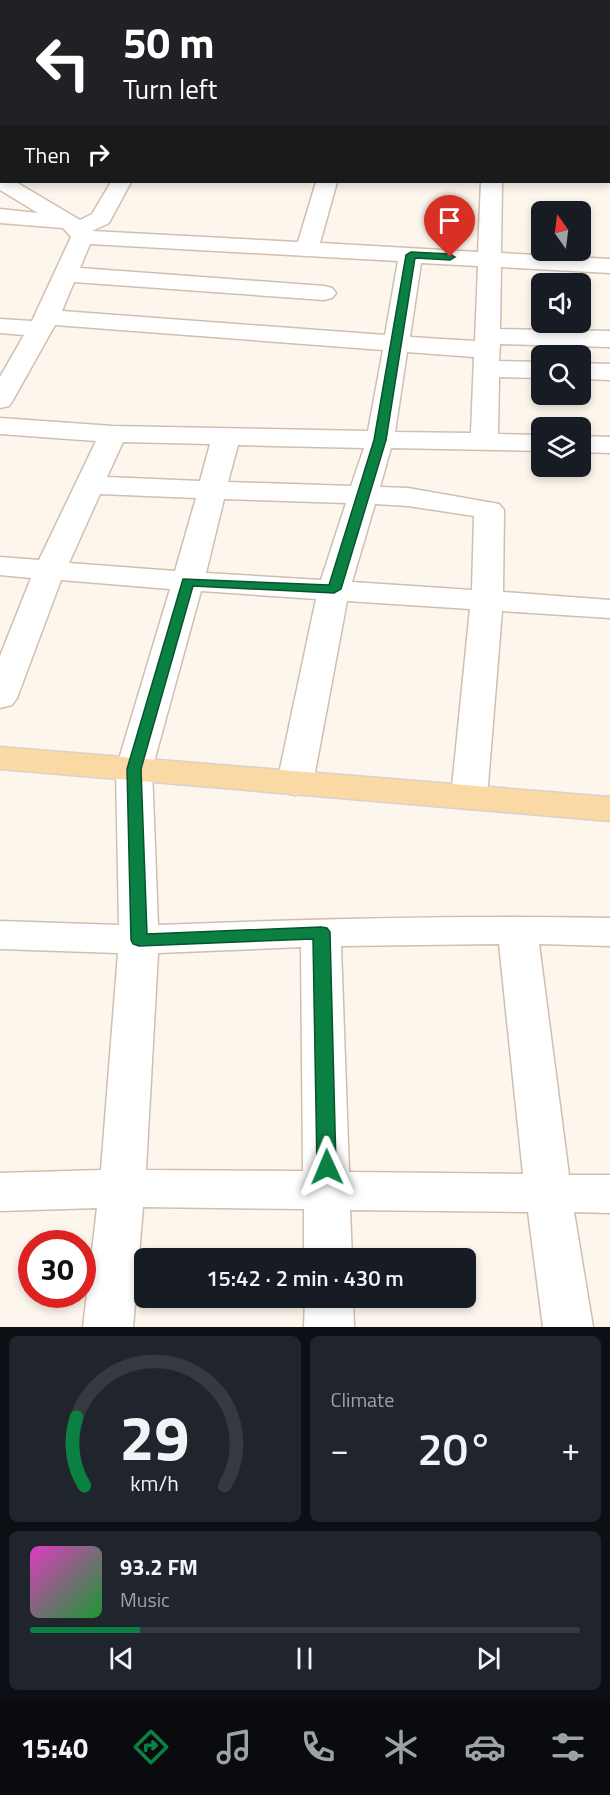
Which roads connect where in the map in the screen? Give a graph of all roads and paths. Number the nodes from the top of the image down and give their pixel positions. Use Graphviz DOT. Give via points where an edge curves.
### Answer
graph roads {
  1 [pos="3,183"];
  2 [pos="120,183"];
  3 [pos="327,183"];
  4 [pos="492,183"];
  5 [pos="0,216"];
  6 [pos="77,230"];
  7 [pos="307,248"];
  8 [pos="411,255"];
  9 [pos="489,258"];
  10 [pos="610,266"];
  11 [pos="66,274"];
  12 [pos="324,292"];
  13 [pos="44,323"];
  14 [pos="0,326"];
  15 [pos="610,339"];
  16 [pos="396,342"];
  17 [pos="488,351"];
  18 [pos="531,366"];
  19 [pos="591,371"];
  20 [pos="610,372"];
  21 [pos="0,400"];
  22 [pos="0,426"];
  23 [pos="113,434"];
  24 [pos="226,437"];
  25 [pos="380,440"];
  26 [pos="484,441"];
  27 [pos="531,443"];
  28 [pos="591,444"];
  29 [pos="610,445"];
  30 [pos="90,485"];
  31 [pos="212,490"];
  32 [pos="363,496"];
  33 [pos="0,566"];
  34 [pos="50,570"];
  35 [pos="188,581"];
  36 [pos="334,589"];
  37 [pos="487,600"];
  38 [pos="610,609"];
  39 [pos="0,698"];
  40 [pos="0,758"];
  41 [pos="134,769"];
  42 [pos="295,783"];
  43 [pos="469,797"];
  44 [pos="610,809"];
  45 [pos="517,930"];
  46 [pos="321,932"];
  47 [pos="610,932"];
  48 [pos="0,935"];
  49 [pos="139,940"];
  50 [pos="122,1188"];
  51 [pos="327,1190"];
  52 [pos="0,1192"];
  53 [pos="548,1193"];
  54 [pos="610,1194"];
  55 [pos="328,1248"];
  56 [pos="329,1308"];
  57 [pos="108,1327"];
  58 [pos="329,1327"];
  59 [pos="568,1327"];
  1 -- 6 [label="street"];
  2 -- 6 [label="street" via="101,218"];
  3 -- 7 [label="street"];
  4 -- 9 [label="street"];
  5 -- 6 [label="street"];
  6 -- 7 [label="street"];
  6 -- 11 [label="street"];
  7 -- 8 [label="street"];
  8 -- 9 [label="street"];
  8 -- 16 [label="street"];
  9 -- 10 [label="street"];
  9 -- 17 [label="street"];
  11 -- 12 [label="street"];
  11 -- 13 [label="street"];
  13 -- 14 [label="street"];
  13 -- 16 [label="street"];
  13 -- 21 [label="street"];
  15 -- 17 [label="street"];
  16 -- 17 [label="street"];
  16 -- 25 [label="street"];
  17 -- 18 [label="street"];
  17 -- 26 [label="street"];
  19 -- 20 [label="street"];
  22 -- 23 [label="street"];
  23 -- 24 [label="street"];
  23 -- 30 [label="street"];
  24 -- 25 [label="street"];
  24 -- 31 [label="street"];
  25 -- 26 [label="street"];
  25 -- 32 [label="street"];
  26 -- 27 [label="street"];
  28 -- 29 [label="street"];
  30 -- 31 [label="street"];
  30 -- 34 [label="street"];
  31 -- 32 [label="street"];
  31 -- 35 [label="street"];
  32 -- 36 [label="street"];
  32 -- 37 [label="street" via="408,497 489,510"];
  33 -- 34 [label="street"];
  34 -- 35 [label="street"];
  34 -- 39 [label="street"];
  35 -- 36 [label="street"];
  35 -- 41 [label="street"];
  36 -- 37 [label="street"];
  36 -- 42 [label="street"];
  37 -- 38 [label="street"];
  37 -- 43 [label="street"];
  40 -- 41 [label="main road"];
  41 -- 42 [label="main road"];
  41 -- 49 [label="street"];
  42 -- 43 [label="main road"];
  43 -- 44 [label="main road"];
  45 -- 46 [label="street"];
  45 -- 47 [label="street"];
  45 -- 53 [label="street"];
  46 -- 49 [label="street"];
  46 -- 51 [label="street"];
  48 -- 49 [label="street"];
  49 -- 50 [label="street"];
  50 -- 51 [label="street"];
  50 -- 52 [label="street"];
  50 -- 57 [label="street"];
  51 -- 53 [label="street"];
  51 -- 55 [label="street"];
  53 -- 54 [label="street"];
  53 -- 59 [label="street"];
  56 -- 58 [label="street"];
}
